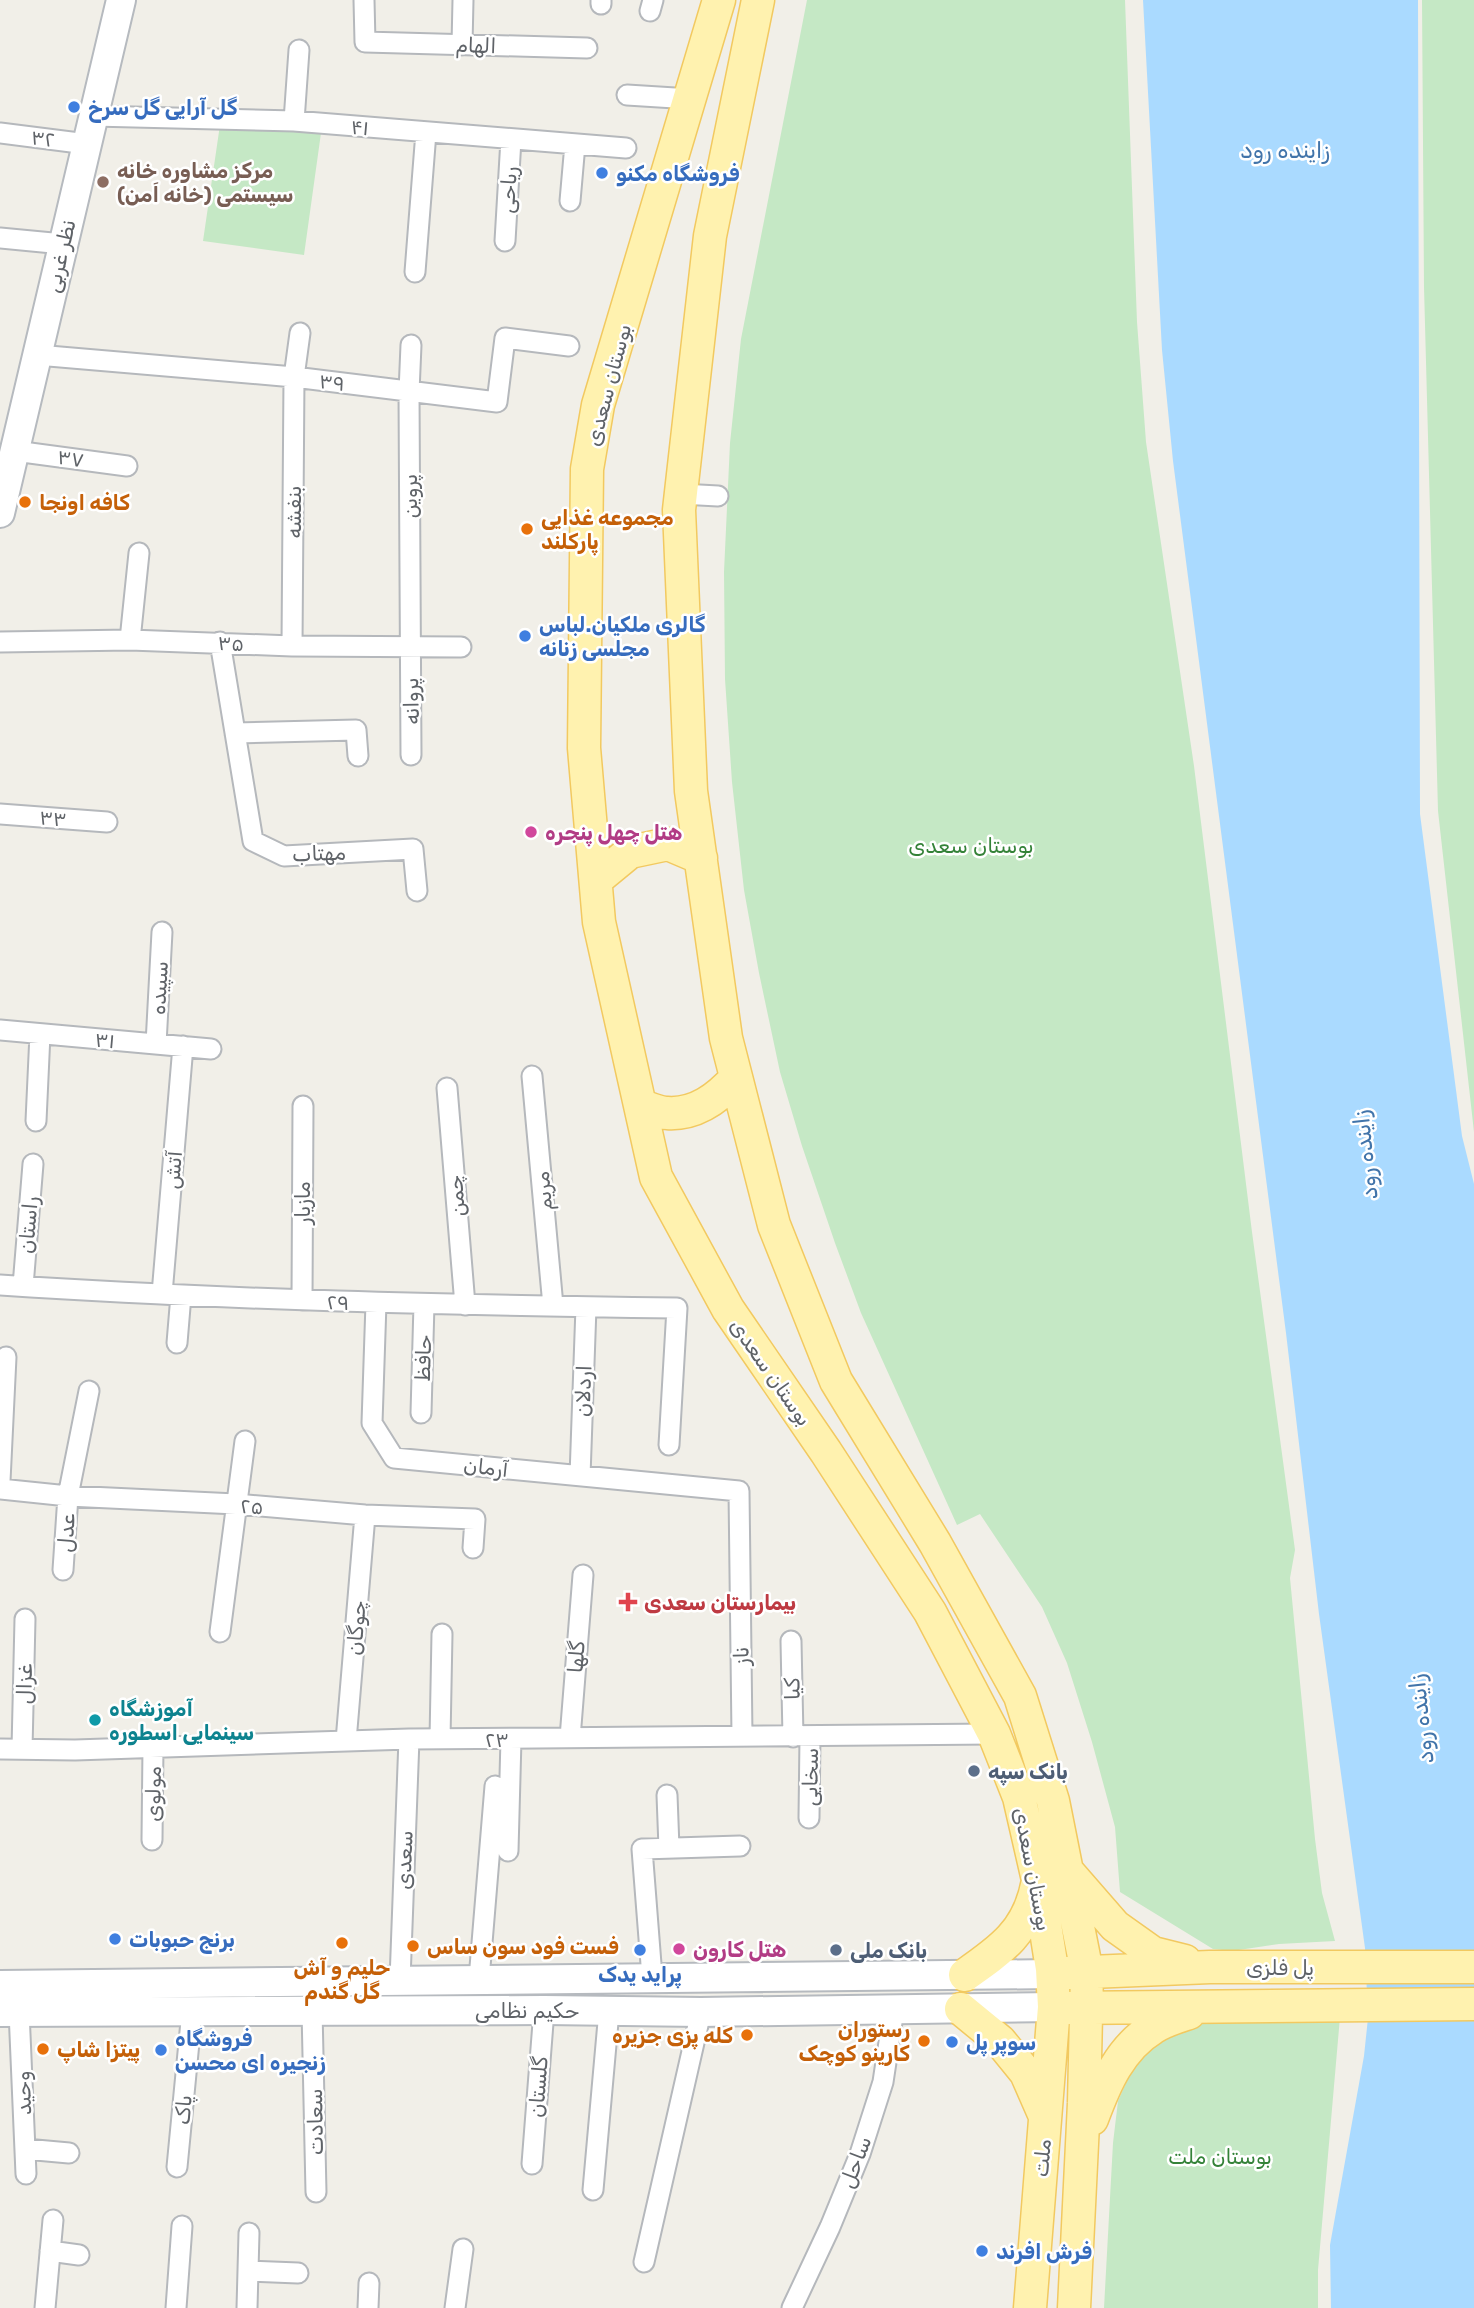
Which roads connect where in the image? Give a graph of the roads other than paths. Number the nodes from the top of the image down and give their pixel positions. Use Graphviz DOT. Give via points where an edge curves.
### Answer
graph roads {
  1 [pos="121,0"];
  2 [pos="364,0"];
  3 [pos="463,0"];
  4 [pos="719,0"];
  5 [pos="758,0"];
  6 [pos="462,45"];
  7 [pos="587,48"];
  8 [pos="299,50"];
  9 [pos="627,95"];
  10 [pos="691,99"];
  11 [pos="93,116"];
  12 [pos="295,121"];
  13 [pos="426,132"];
  14 [pos="0,133"];
  15 [pos="511,139"];
  16 [pos="87,144"];
  17 [pos="575,144"];
  18 [pos="626,148"];
  19 [pos="570,201"];
  20 [pos="0,238"];
  21 [pos="505,241"];
  22 [pos="63,244"];
  23 [pos="415,272"];
  24 [pos="300,333"];
  25 [pos="411,345"];
  26 [pos="569,346"];
  27 [pos="37,355"];
  28 [pos="294,377"];
  29 [pos="409,392"];
  30 [pos="15,451"];
  31 [pos="127,466"];
  32 [pos="681,495"];
  33 [pos="724,499"];
  34 [pos="0,513"];
  35 [pos="139,553"];
  36 [pos="130,640"];
  37 [pos="0,642"];
  38 [pos="220,642"];
  39 [pos="292,646"];
  40 [pos="461,647"];
  41 [pos="410,648"];
  42 [pos="235,733"];
  43 [pos="411,755"];
  44 [pos="358,756"];
  45 [pos="0,814"];
  46 [pos="107,822"];
  47 [pos="701,859"];
  48 [pos="596,880"];
  49 [pos="417,891"];
  50 [pos="162,932"];
  51 [pos="0,1030"];
  52 [pos="40,1034"];
  53 [pos="156,1044"];
  54 [pos="183,1046"];
  55 [pos="211,1049"];
  56 [pos="532,1076"];
  57 [pos="736,1078"];
  58 [pos="447,1088"];
  59 [pos="640,1105"];
  60 [pos="303,1106"];
  61 [pos="36,1121"];
  62 [pos="33,1164"];
  63 [pos="0,1285"];
  64 [pos="23,1286"];
  65 [pos="172,1295"];
  66 [pos="302,1300"];
  67 [pos="376,1303"];
  68 [pos="424,1304"];
  69 [pos="465,1305"];
  70 [pos="553,1306"];
  71 [pos="586,1307"];
  72 [pos="177,1343"];
  73 [pos="6,1357"];
  74 [pos="89,1391"];
  75 [pos="421,1413"];
  76 [pos="245,1441"];
  77 [pos="669,1445"];
  78 [pos="579,1476"];
  79 [pos="0,1481"];
  80 [pos="0,1489"];
  81 [pos="739,1491"];
  82 [pos="68,1496"];
  83 [pos="236,1504"];
  84 [pos="365,1515"];
  85 [pos="473,1548"];
  86 [pos="63,1570"];
  87 [pos="583,1575"];
  88 [pos="25,1619"];
  89 [pos="220,1632"];
  90 [pos="442,1634"];
  91 [pos="791,1641"];
  92 [pos="994,1734"];
  93 [pos="742,1737"];
  94 [pos="802,1737"];
  95 [pos="570,1738"];
  96 [pos="409,1739"];
  97 [pos="440,1739"];
  98 [pos="511,1739"];
  99 [pos="346,1741"];
  100 [pos="153,1748"];
  101 [pos="0,1749"];
  102 [pos="22,1749"];
  103 [pos="495,1786"];
  104 [pos="667,1795"];
  105 [pos="809,1818"];
  106 [pos="152,1840"];
  107 [pos="740,1846"];
  108 [pos="669,1848"];
  109 [pos="508,1851"];
  110 [pos="1053,1877"];
  111 [pos="1210,1967"];
  112 [pos="1474,1967"];
  113 [pos="1087,1972"];
  114 [pos="1052,1974"];
  115 [pos="965,1975"];
  116 [pos="652,1978"];
  117 [pos="479,1979"];
  118 [pos="400,1980"];
  119 [pos="0,1985"];
  120 [pos="1474,2004"];
  121 [pos="1206,2006"];
  122 [pos="1054,2007"];
  123 [pos="1088,2008"];
  124 [pos="894,2009"];
  125 [pos="961,2009"];
  126 [pos="312,2010"];
  127 [pos="544,2010"];
  128 [pos="192,2011"];
  129 [pos="610,2011"];
  130 [pos="10,2012"];
  131 [pos="701,2012"];
  132 [pos="1045,2118"];
  133 [pos="1082,2147"];
  134 [pos="25,2150"];
  135 [pos="69,2153"];
  136 [pos="532,2164"];
  137 [pos="177,2167"];
  138 [pos="26,2174"];
  139 [pos="593,2190"];
  140 [pos="316,2192"];
  141 [pos="53,2220"];
  142 [pos="182,2226"];
  143 [pos="249,2233"];
  144 [pos="463,2249"];
  145 [pos="50,2250"];
  146 [pos="79,2255"];
  147 [pos="644,2262"];
  148 [pos="248,2270"];
  149 [pos="298,2273"];
  150 [pos="369,2283"];
  151 [pos="45,2308"];
  152 [pos="176,2308"];
  153 [pos="247,2308"];
  154 [pos="368,2308"];
  155 [pos="455,2308"];
  156 [pos="792,2308"];
  157 [pos="1030,2308"];
  158 [pos="1074,2308"];
  1 -- 11 [label="main road, نظر غربی"];
  2 -- 6 [label="street, الهام" via="365,42"];
  3 -- 6 [label="street"];
  4 -- 10 [label="main road, بوستان سعدی"];
  5 -- 32 [label="main road, بوستان سعدی" via="710,236"];
  6 -- 7 [label="street, الهام"];
  8 -- 12 [label="street"];
  9 -- 10 [label="street"];
  10 -- 48 [label="main road, بوستان سعدی" via="598,405 587,468 584,748"];
  11 -- 12 [label="street, ۴۱"];
  11 -- 16 [label="main road, نظر غربی"];
  12 -- 13 [label="street, ۴۱"];
  13 -- 15 [label="street, ۴۱"];
  13 -- 23 [label="street"];
  14 -- 16 [label="street, ۳۲"];
  15 -- 17 [label="street, ۴۱"];
  15 -- 21 [label="street, ریاحی"];
  16 -- 22 [label="main road, نظر غربی"];
  17 -- 18 [label="street, ۴۱"];
  17 -- 19 [label="street"];
  20 -- 22 [label="street"];
  22 -- 27 [label="main road, نظر غربی"];
  24 -- 28 [label="street, بنفشه"];
  25 -- 29 [label="street, پروین"];
  26 -- 29 [label="street, ۳۹" via="505,338 497,402"];
  27 -- 28 [label="street, ۳۹"];
  27 -- 30 [label="main road, نظر غربی"];
  28 -- 29 [label="street, ۳۹"];
  28 -- 39 [label="street, بنفشه"];
  29 -- 41 [label="street, پروین"];
  30 -- 31 [label="street, ۳۷"];
  30 -- 34 [label="main road, نظر غربی"];
  32 -- 33 [label="street"];
  32 -- 47 [label="main road, بوستان سعدی" via="691,791"];
  35 -- 36 [label="street"];
  36 -- 37 [label="street, ۳۵"];
  36 -- 38 [label="street, ۳۵"];
  38 -- 39 [label="street, ۳۵"];
  38 -- 42 [label="street, مهتاب"];
  39 -- 41 [label="street, ۳۵"];
  40 -- 41 [label="street, ۳۵"];
  41 -- 43 [label="street, پروانه"];
  42 -- 44 [label="street" via="356,730"];
  42 -- 49 [label="street, مهتاب" via="253,841 284,856 413,849"];
  45 -- 46 [label="street, ۳۳"];
  47 -- 48 [label="main road" via="668,844 642,849 630,852"];
  47 -- 57 [label="main road, بوستان سعدی" via="726,1038"];
  48 -- 59 [label="main road, بوستان سعدی" via="599,922"];
  50 -- 53 [label="street, سپیده"];
  51 -- 52 [label="street, ۳۱"];
  52 -- 53 [label="street, ۳۱"];
  52 -- 61 [label="street"];
  53 -- 54 [label="street, ۳۱"];
  54 -- 55 [label="street, ۳۱"];
  54 -- 65 [label="street, آتش"];
  56 -- 70 [label="street, مریم"];
  57 -- 59 [label="main road" via="718,1097 697,1108 667,1113"];
  57 -- 110 [label="main road, بوستان سعدی" via="774,1225 836,1381 935,1543 1020,1696 1053,1801"];
  58 -- 69 [label="street, چمن"];
  59 -- 92 [label="main road, بوستان سعدی" via="656,1177 728,1309 930,1612"];
  60 -- 66 [label="street, مازیار"];
  62 -- 64 [label="street, راستان"];
  63 -- 64 [label="street, ۲۹"];
  64 -- 65 [label="street, ۲۹"];
  65 -- 66 [label="street, ۲۹"];
  65 -- 72 [label="street, آتش"];
  66 -- 67 [label="street, ۲۹"];
  67 -- 68 [label="street, ۲۹"];
  67 -- 78 [label="street, آرمان" via="372,1423 394,1458"];
  68 -- 69 [label="street, ۲۹"];
  68 -- 75 [label="street, حافظ"];
  69 -- 70 [label="street, ۲۹"];
  70 -- 71 [label="street, ۲۹"];
  71 -- 77 [label="street, ۲۹" via="677,1308"];
  71 -- 78 [label="street, اردلان"];
  73 -- 79 [label="street"];
  74 -- 82 [label="street, عدل"];
  76 -- 83 [label="street"];
  78 -- 81 [label="street, آرمان"];
  80 -- 82 [label="street, ۲۵"];
  81 -- 93 [label="street, ناز"];
  82 -- 83 [label="street, ۲۵"];
  82 -- 86 [label="street, عدل"];
  83 -- 84 [label="street, ۲۵"];
  83 -- 89 [label="street"];
  84 -- 85 [label="street, ۲۵" via="475,1519"];
  84 -- 99 [label="street, چوگان"];
  87 -- 95 [label="street, گلها"];
  88 -- 102 [label="street, غزال"];
  90 -- 97 [label="street"];
  91 -- 94 [label="street, کیا"];
  92 -- 94 [label="street, ۲۳"];
  92 -- 110 [label="main road, بوستان سعدی"];
  93 -- 94 [label="street, ۲۳"];
  93 -- 95 [label="street, ۲۳"];
  94 -- 105 [label="street, سخایی"];
  95 -- 98 [label="street, ۲۳"];
  96 -- 97 [label="street, ۲۳"];
  96 -- 99 [label="street, ۲۳"];
  96 -- 118 [label="street, سعدی"];
  97 -- 98 [label="street, ۲۳"];
  98 -- 109 [label="street"];
  99 -- 100 [label="street, ۲۳"];
  100 -- 102 [label="street, ۲۳"];
  100 -- 106 [label="street, مولوی"];
  101 -- 102 [label="street, ۲۳"];
  103 -- 117 [label="street"];
  104 -- 108 [label="street"];
  107 -- 108 [label="street"];
  108 -- 116 [label="street" via="642,1849"];
  110 -- 111 [label="main road" via="1153,1953"];
  110 -- 113 [label="main road, بوستان سعدی"];
  110 -- 114 [label="main road, بوستان سعدی"];
  110 -- 115 [label="main road" via="1020,1929"];
  111 -- 112 [label="main road, پل فلزی"];
  111 -- 113 [label="main road, پل فلزی"];
  113 -- 114 [label="main road, پل فلزی"];
  113 -- 123 [label="main road, بوستان سعدی"];
  114 -- 115 [label="main road, حکیم نظامی"];
  114 -- 122 [label="main road, بوستان سعدی"];
  115 -- 116 [label="main road, حکیم نظامی"];
  116 -- 117 [label="main road, حکیم نظامی"];
  117 -- 118 [label="main road, حکیم نظامی"];
  118 -- 119 [label="main road, حکیم نظامی"];
  120 -- 121 [label="main road, پل فلزی"];
  121 -- 123 [label="main road, پل فلزی"];
  121 -- 133 [label="main road" via="1155,2026 1134,2041 1106,2082"];
  122 -- 123 [label="main road, پل فلزی"];
  122 -- 125 [label="main road, حکیم نظامی"];
  122 -- 132 [label="main road, ملت"];
  123 -- 133 [label="main road, ملت"];
  124 -- 125 [label="main road, حکیم نظامی"];
  124 -- 131 [label="main road, حکیم نظامی"];
  124 -- 156 [label="street, ساحل" via="883,2082 860,2154"];
  125 -- 132 [label="main road" via="1000,2041 1026,2073"];
  126 -- 127 [label="main road, حکیم نظامی"];
  126 -- 128 [label="main road, حکیم نظامی"];
  126 -- 140 [label="street, سعادت"];
  127 -- 129 [label="main road, حکیم نظامی"];
  127 -- 136 [label="street, گلستان"];
  128 -- 130 [label="main road, حکیم نظامی"];
  128 -- 137 [label="street, پاک"];
  129 -- 131 [label="main road, حکیم نظامی"];
  129 -- 139 [label="street"];
  130 -- 134 [label="street, وحید"];
  131 -- 147 [label="street"];
  132 -- 157 [label="main road, ملت"];
  133 -- 158 [label="main road, ملت"];
  134 -- 135 [label="street"];
  134 -- 138 [label="street, وحید"];
  141 -- 145 [label="street"];
  142 -- 152 [label="street"];
  143 -- 148 [label="street"];
  144 -- 155 [label="street"];
  145 -- 146 [label="street"];
  145 -- 151 [label="street"];
  148 -- 149 [label="street"];
  148 -- 153 [label="street"];
  150 -- 154 [label="street"];
}
